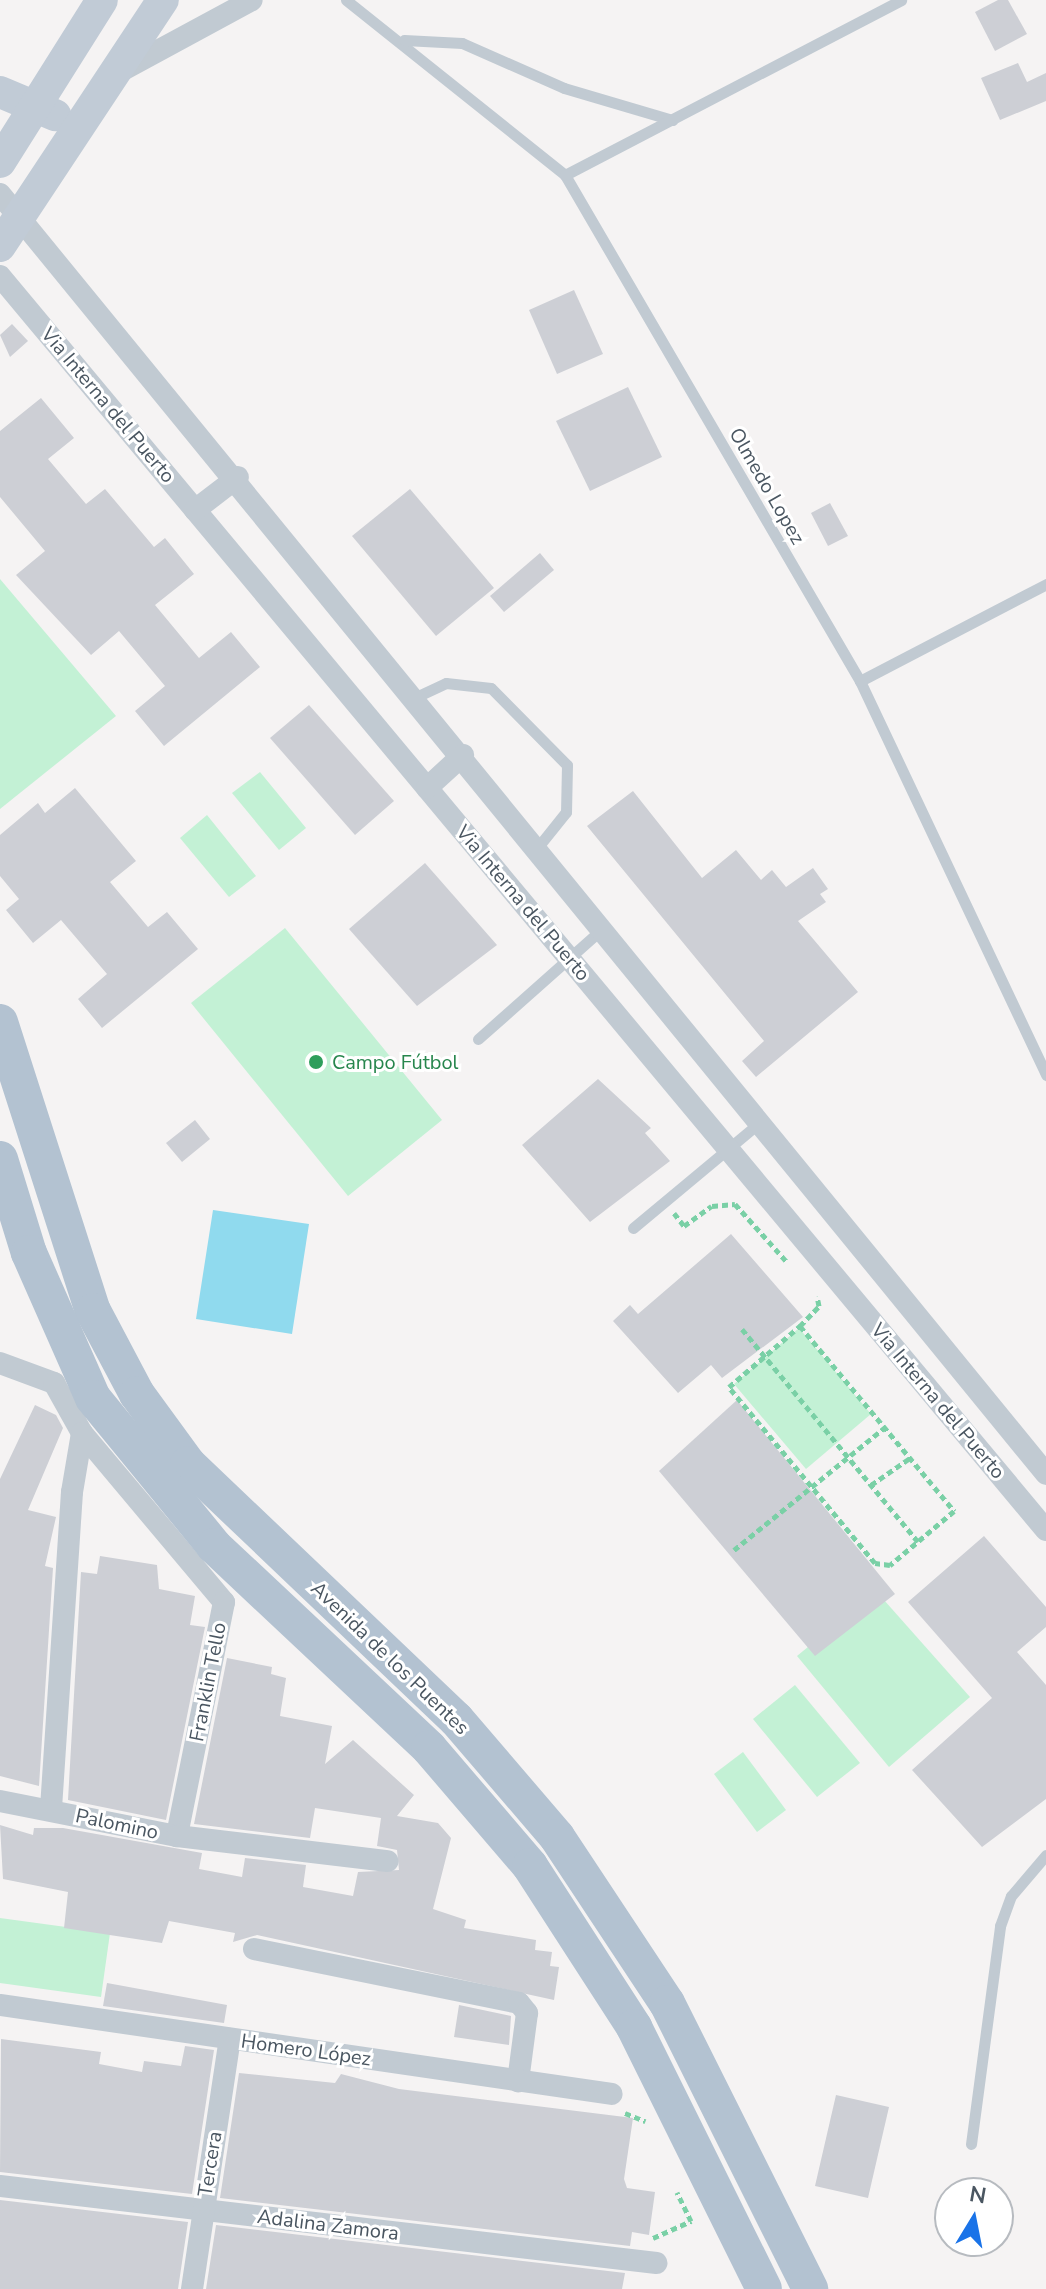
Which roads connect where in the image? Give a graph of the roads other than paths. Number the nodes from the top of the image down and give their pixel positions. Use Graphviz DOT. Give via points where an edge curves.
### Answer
graph roads {
  1 [pos="102,0"];
  2 [pos="163,0"];
  3 [pos="252,0"];
  4 [pos="346,0"];
  5 [pos="901,0"];
  6 [pos="404,40"];
  7 [pos="113,76"];
  8 [pos="0,92"];
  9 [pos="35,107"];
  10 [pos="672,120"];
  11 [pos="77,123"];
  12 [pos="0,162"];
  13 [pos="565,175"];
  14 [pos="10,205"];
  15 [pos="0,246"];
  16 [pos="0,276"];
  17 [pos="238,477"];
  18 [pos="195,510"];
  19 [pos="1046,584"];
  20 [pos="860,681"];
  21 [pos="416,697"];
  22 [pos="463,755"];
  23 [pos="427,788"];
  24 [pos="538,847"];
  25 [pos="604,927"];
  26 [pos="571,961"];
  27 [pos="0,1022"];
  28 [pos="478,1039"];
  29 [pos="1046,1075"];
  30 [pos="760,1121"];
  31 [pos="728,1148"];
  32 [pos="0,1159"];
  33 [pos="633,1228"];
  34 [pos="0,1363"];
  35 [pos="82,1433"];
  36 [pos="1041,1464"];
  37 [pos="1002,1478"];
  38 [pos="1046,1530"];
  39 [pos="0,1801"];
  40 [pos="51,1810"];
  41 [pos="177,1836"];
  42 [pos="1046,1855"];
  43 [pos="388,1861"];
  44 [pos="254,1949"];
  45 [pos="0,2005"];
  46 [pos="230,2039"];
  47 [pos="518,2081"];
  48 [pos="612,2094"];
  49 [pos="971,2144"];
  50 [pos="0,2186"];
  51 [pos="203,2210"];
  52 [pos="649,2262"];
  53 [pos="192,2289"];
  54 [pos="764,2289"];
  55 [pos="810,2289"];
  1 -- 9 [label="main road"];
  2 -- 7 [label="main road"];
  3 -- 7 [label="street"];
  4 -- 6 [label="lane, Olmedo Lopez"];
  5 -- 10 [label="lane"];
  6 -- 10 [label="lane" via="462,43 564,88"];
  6 -- 13 [label="lane, Olmedo Lopez"];
  7 -- 11 [label="main road"];
  8 -- 9 [label="main road"];
  9 -- 11 [label="main road"];
  9 -- 12 [label="main road"];
  10 -- 13 [label="lane"];
  11 -- 14 [label="main road"];
  13 -- 20 [label="lane, Olmedo Lopez"];
  14 -- 15 [label="main road"];
  14 -- 17 [label="street, Via Interna del Puerto"];
  16 -- 18 [label="street, Via Interna del Puerto"];
  17 -- 18 [label="street"];
  17 -- 21 [label="street, Via Interna del Puerto"];
  18 -- 23 [label="street, Via Interna del Puerto"];
  19 -- 20 [label="lane"];
  20 -- 29 [label="lane, Olmedo Lopez"];
  21 -- 22 [label="street, Via Interna del Puerto"];
  21 -- 24 [label="lane" via="446,683 491,688 567,765 566,812"];
  22 -- 23 [label="street"];
  22 -- 24 [label="street, Via Interna del Puerto"];
  23 -- 26 [label="street, Via Interna del Puerto"];
  24 -- 25 [label="street, Via Interna del Puerto"];
  25 -- 26 [label="lane"];
  25 -- 30 [label="street, Via Interna del Puerto"];
  26 -- 28 [label="lane"];
  26 -- 31 [label="street, Via Interna del Puerto"];
  27 -- 55 [label="main road, Avenida de los Puentes" via="93,1311 137,1394 188,1464 456,1719 557,1837 667,2003"];
  30 -- 31 [label="lane"];
  30 -- 36 [label="street, Via Interna del Puerto"];
  31 -- 33 [label="lane"];
  31 -- 37 [label="street, Via Interna del Puerto"];
  32 -- 54 [label="main road, Avenida de los Puentes" via="29,1253 93,1398 214,1546 429,1748 530,1866 634,2027"];
  34 -- 35 [label="street" via="54,1383"];
  35 -- 40 [label="street" via="72,1492"];
  35 -- 41 [label="street, Franklin Tello" via="224,1602"];
  36 -- 37 [label="street"];
  37 -- 38 [label="street, Via Interna del Puerto"];
  39 -- 40 [label="street, Palomino"];
  40 -- 41 [label="street, Palomino"];
  41 -- 43 [label="street, Palomino"];
  42 -- 49 [label="lane" via="1011,1896 1000,1926"];
  44 -- 47 [label="street" via="519,2003 527,2013"];
  45 -- 46 [label="street, Homero López"];
  46 -- 47 [label="street, Homero López"];
  46 -- 51 [label="street, Tercera"];
  47 -- 48 [label="street, Homero López"];
  50 -- 51 [label="street, Adalina Zamora"];
  51 -- 52 [label="street, Adalina Zamora"];
  51 -- 53 [label="street, Tercera"];
}
